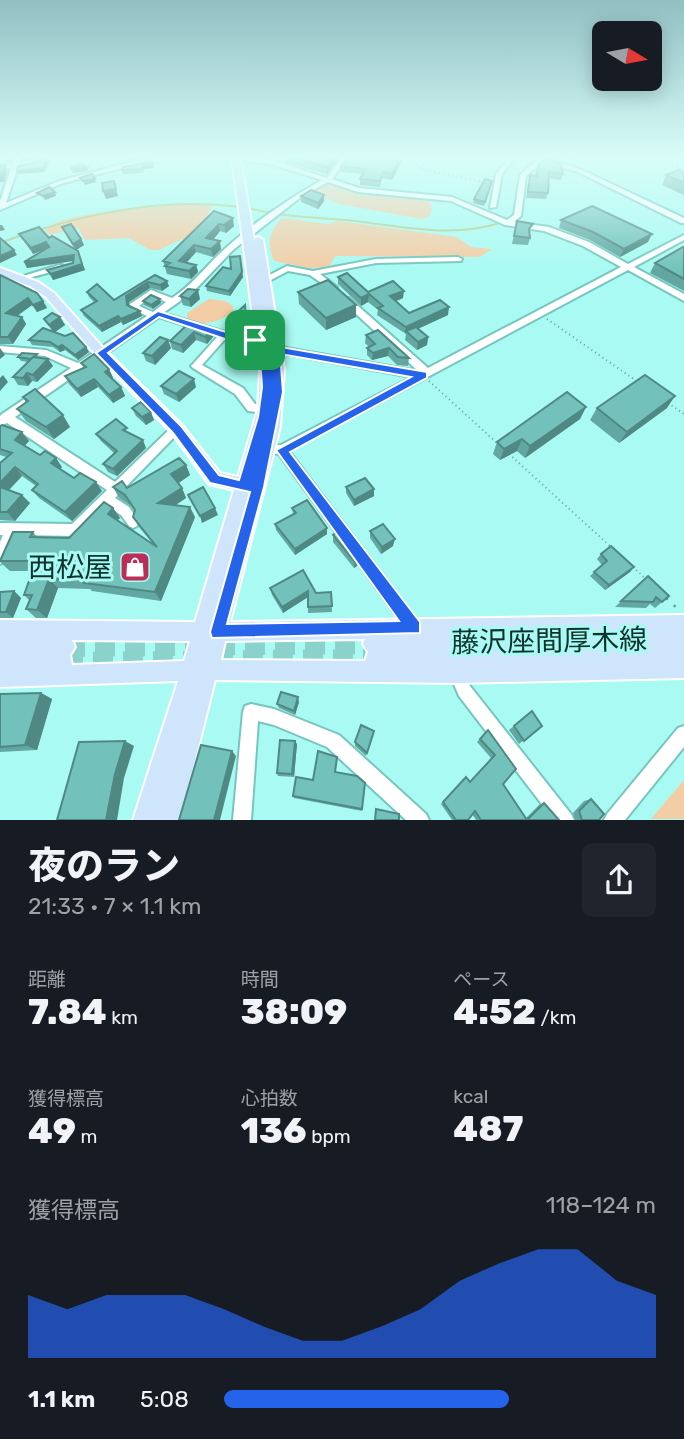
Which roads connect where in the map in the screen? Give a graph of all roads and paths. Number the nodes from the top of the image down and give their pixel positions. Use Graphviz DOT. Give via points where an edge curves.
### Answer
graph roads {
  1 [pos="30,195"];
  2 [pos="246,195"];
  3 [pos="305,195"];
  4 [pos="413,195"];
  5 [pos="494,195"];
  6 [pos="520,195"];
  7 [pos="631,195"];
  8 [pos="492,207"];
  9 [pos="1,208"];
  10 [pos="684,221"];
  11 [pos="508,223"];
  12 [pos="251,231"];
  13 [pos="684,237"];
  14 [pos="458,259"];
  15 [pos="72,264"];
  16 [pos="628,267"];
  17 [pos="0,271"];
  18 [pos="313,273"];
  19 [pos="21,278"];
  20 [pos="266,279"];
  21 [pos="684,298"];
  22 [pos="173,302"];
  23 [pos="541,314"];
  24 [pos="156,315"];
  25 [pos="225,335"];
  26 [pos="269,345"];
  27 [pos="0,349"];
  28 [pos="101,353"];
  29 [pos="79,367"];
  30 [pos="425,374"];
  31 [pos="640,383"];
  32 [pos="662,399"];
  33 [pos="265,409"];
  34 [pos="684,414"];
  35 [pos="3,419"];
  36 [pos="177,429"];
  37 [pos="275,450"];
  38 [pos="251,487"];
  39 [pos="116,489"];
  40 [pos="106,499"];
  41 [pos="133,522"];
  42 [pos="6,530"];
  43 [pos="612,549"];
  44 [pos="0,558"];
  45 [pos="632,567"];
  46 [pos="652,585"];
  47 [pos="662,594"];
  48 [pos="683,618"];
  49 [pos="414,628"];
  50 [pos="0,629"];
  51 [pos="209,632"];
  52 [pos="684,638"];
  53 [pos="0,647"];
  54 [pos="684,654"];
  55 [pos="0,663"];
  56 [pos="684,668"];
  57 [pos="199,671"];
  58 [pos="457,673"];
  59 [pos="0,677"];
  60 [pos="684,734"];
  61 [pos="145,820"];
  62 [pos="167,820"];
  63 [pos="242,820"];
  64 [pos="419,820"];
  65 [pos="565,820"];
  66 [pos="613,820"];
  1 -- 9 [label="street"];
  2 -- 12 [label="main road"];
  3 -- 12 [label="street"];
  4 -- 11 [label="street" via="452,199"];
  5 -- 8 [label="street"];
  6 -- 11 [label="street" via="517,216"];
  7 -- 10 [label="street"];
  11 -- 16 [label="street" via="579,240"];
  12 -- 20 [label="main road"];
  12 -- 22 [label="street"];
  12 -- 26 [label="main road"];
  13 -- 16 [label="street"];
  14 -- 18 [label="street" via="376,261"];
  15 -- 19 [label="street"];
  16 -- 21 [label="street"];
  16 -- 23 [label="street"];
  17 -- 19 [label="main road"];
  18 -- 20 [label="street" via="287,268"];
  18 -- 30 [label="street"];
  19 -- 28 [label="main road" via="50,295"];
  20 -- 26 [label="main road"];
  22 -- 24 [label="street"];
  22 -- 24 [label="street" via="151,293 133,306"];
  23 -- 30 [label="street"];
  23 -- 31 [label="path"];
  24 -- 25 [label="street"];
  24 -- 28 [label="street"];
  25 -- 26 [label="street"];
  25 -- 33 [label="street" via="196,366 239,391 252,408"];
  26 -- 30 [label="street"];
  26 -- 33 [label="main road"];
  26 -- 37 [label="main road" via="278,392"];
  27 -- 29 [label="street" via="46,353"];
  28 -- 29 [label="street"];
  28 -- 36 [label="main road"];
  29 -- 35 [label="street"];
  30 -- 37 [label="street"];
  30 -- 43 [label="path"];
  32 -- 34 [label="path"];
  33 -- 38 [label="main road"];
  35 -- 39 [label="street"];
  36 -- 38 [label="main road" via="215,479"];
  36 -- 39 [label="street"];
  37 -- 38 [label="main road"];
  37 -- 49 [label="street"];
  38 -- 51 [label="main road"];
  39 -- 40 [label="street"];
  40 -- 41 [label="street"];
  40 -- 42 [label="street" via="75,530"];
  42 -- 44 [label="street"];
  45 -- 46 [label="path"];
  47 -- 48 [label="path"];
  48 -- 49 [label="main road"];
  49 -- 51 [label="main road"];
  50 -- 51 [label="main road"];
  51 -- 57 [label="main road"];
  52 -- 54 [label="main road, 藤沢座間厚木線" via="373,652"];
  53 -- 55 [label="main road" via="64,655"];
  56 -- 58 [label="main road"];
  57 -- 58 [label="main road"];
  57 -- 59 [label="main road"];
  57 -- 61 [label="main road"];
  57 -- 62 [label="main road"];
  58 -- 65 [label="street" via="464,691"];
  60 -- 66 [label="street"];
  63 -- 64 [label="street" via="251,712 333,741"];
}
